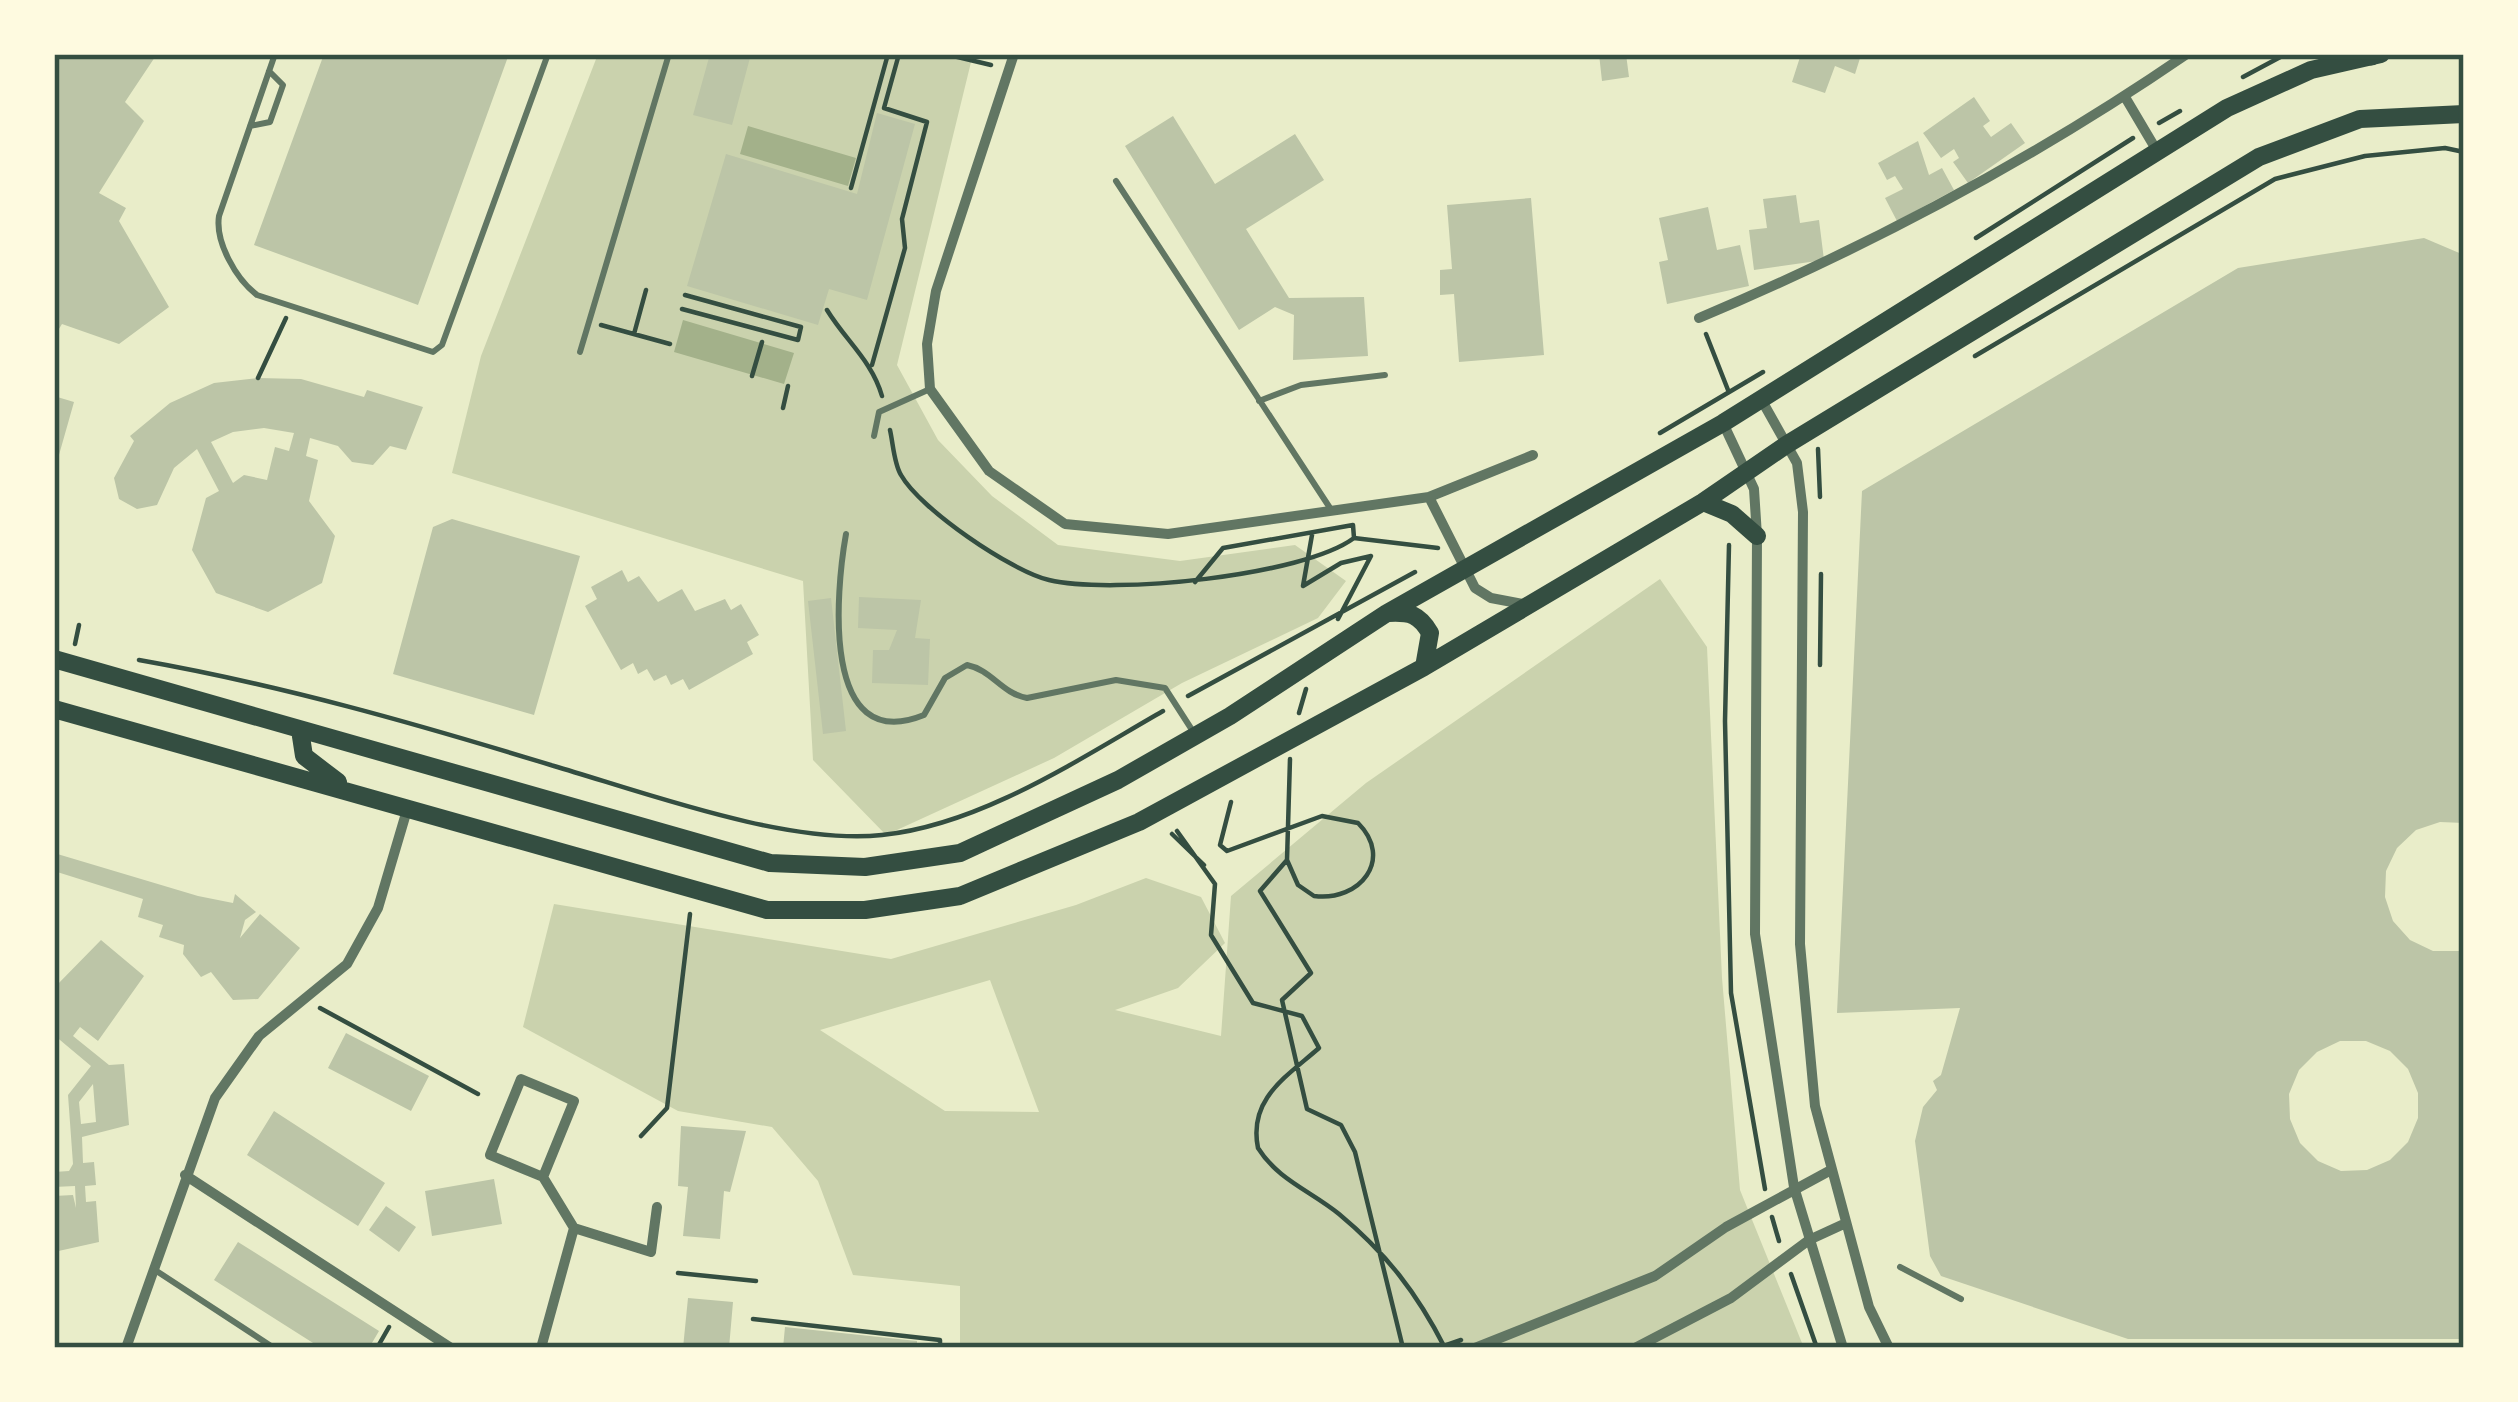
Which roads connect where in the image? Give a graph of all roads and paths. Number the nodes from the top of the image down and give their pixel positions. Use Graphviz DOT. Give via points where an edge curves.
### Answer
graph roads {
  1 [pos="275,54"];
  2 [pos="548,54"];
  3 [pos="669,54"];
  4 [pos="888,54"];
  5 [pos="899,54"];
  6 [pos="945,54"];
  7 [pos="1014,54"];
  8 [pos="2187,54"];
  9 [pos="2286,54"];
  10 [pos="2331,54"];
  11 [pos="2375,54"];
  12 [pos="1009,69"];
  13 [pos="2311,70"];
  14 [pos="269,71"];
  15 [pos="2225,86"];
  16 [pos="2125,97"];
  17 [pos="2185,108"];
  18 [pos="2464,114"];
  19 [pos="250,126"];
  20 [pos="2145,130"];
  21 [pos="2157,151"];
  22 [pos="2464,152"];
  23 [pos="1116,181"];
  24 [pos="851,188"];
  25 [pos="1966,245"];
  26 [pos="646,290"];
  27 [pos="686,295"];
  28 [pos="291,306"];
  29 [pos="682,309"];
  30 [pos="827,310"];
  31 [pos="1699,318"];
  32 [pos="590,322"];
  33 [pos="634,334"];
  34 [pos="762,342"];
  35 [pos="670,344"];
  36 [pos="580,352"];
  37 [pos="872,365"];
  38 [pos="1959,366"];
  39 [pos="1768,369"];
  40 [pos="1385,375"];
  41 [pos="752,376"];
  42 [pos="258,378"];
  43 [pos="788,386"];
  44 [pos="931,389"];
  45 [pos="1728,390"];
  46 [pos="1762,399"];
  47 [pos="1259,401"];
  48 [pos="783,408"];
  49 [pos="885,408"];
  50 [pos="1723,423"];
  51 [pos="874,436"];
  52 [pos="1646,442"];
  53 [pos="1786,445"];
  54 [pos="1819,448"];
  55 [pos="1532,454"];
  56 [pos="1746,474"];
  57 [pos="1429,497"];
  58 [pos="1703,502"];
  59 [pos="1332,511"];
  60 [pos="1820,514"];
  61 [pos="846,534"];
  62 [pos="1757,536"];
  63 [pos="1354,538"];
  64 [pos="1821,554"];
  65 [pos="1462,560"];
  66 [pos="1417,571"];
  67 [pos="1195,582"];
  68 [pos="1529,605"];
  69 [pos="1388,613"];
  70 [pos="79,625"];
  71 [pos="74,649"];
  72 [pos="54,659"];
  73 [pos="175,667"];
  74 [pos="1424,667"];
  75 [pos="1820,679"];
  76 [pos="1178,702"];
  77 [pos="54,709"];
  78 [pos="300,730"];
  79 [pos="1196,736"];
  80 [pos="1286,786"];
  81 [pos="346,789"];
  82 [pos="1231,802"];
  83 [pos="407,810"];
  84 [pos="1174,833"];
  85 [pos="1287,860"];
  86 [pos="690,914"];
  87 [pos="304,999"];
  88 [pos="478,1094"];
  89 [pos="641,1136"];
  90 [pos="1831,1170"];
  91 [pos="185,1175"];
  92 [pos="543,1177"];
  93 [pos="1794,1187"];
  94 [pos="657,1208"];
  95 [pos="1846,1223"];
  96 [pos="574,1228"];
  97 [pos="1809,1240"];
  98 [pos="1900,1267"];
  99 [pos="155,1270"];
  100 [pos="678,1274"];
  101 [pos="755,1281"];
  102 [pos="1961,1298"];
  103 [pos="396,1312"];
  104 [pos="753,1319"];
  105 [pos="126,1348"];
  106 [pos="274,1348"];
  107 [pos="376,1348"];
  108 [pos="451,1348"];
  109 [pos="542,1348"];
  110 [pos="940,1348"];
  111 [pos="1402,1348"];
  112 [pos="1445,1348"];
  113 [pos="1475,1348"];
  114 [pos="1635,1348"];
  115 [pos="1843,1348"];
  116 [pos="1889,1348"];
  1 -- 14 [label="lane"];
  2 -- 28 [label="lane" via="438,349"];
  3 -- 32 [label="lane"];
  4 -- 24 [label="path"];
  5 -- 37 [label="path" via="884,108 927,122 902,208 905,248"];
  6 -- 12 [label="path"];
  7 -- 12 [label="street"];
  8 -- 16 [label="street"];
  9 -- 15 [label="path"];
  10 -- 13 [label="street"];
  11 -- 13 [label="main road"];
  12 -- 44 [label="street" via="936,291 927,344"];
  13 -- 21 [label="main road"];
  14 -- 19 [label="lane"];
  14 -- 19 [label="lane" via="283,85 270,122"];
  16 -- 20 [label="street"];
  16 -- 31 [label="street" via="1837,260"];
  17 -- 20 [label="path"];
  18 -- 53 [label="main road" via="2360,119 2259,157"];
  19 -- 28 [label="lane" via="217,228 246,286"];
  20 -- 21 [label="street"];
  20 -- 25 [label="path"];
  21 -- 46 [label="main road"];
  22 -- 38 [label="path" via="2365,156 2275,179"];
  23 -- 47 [label="lane"];
  26 -- 33 [label="path"];
  27 -- 29 [label="path" via="801,327 798,340"];
  28 -- 42 [label="path"];
  30 -- 37 [label="path"];
  31 -- 45 [label="path"];
  32 -- 33 [label="path"];
  32 -- 36 [label="lane"];
  33 -- 35 [label="path"];
  34 -- 41 [label="path"];
  37 -- 49 [label="path"];
  39 -- 45 [label="path"];
  40 -- 47 [label="lane" via="1301,385"];
  43 -- 48 [label="path"];
  44 -- 49 [label="lane"];
  44 -- 59 [label="street" via="988,471 1065,524 1168,533"];
  45 -- 52 [label="path"];
  46 -- 50 [label="main road"];
  46 -- 53 [label="street"];
  47 -- 59 [label="lane"];
  49 -- 51 [label="lane"];
  49 -- 67 [label="path" via="900,475 969,541 1048,580"];
  50 -- 56 [label="street"];
  50 -- 65 [label="main road"];
  53 -- 56 [label="main road"];
  53 -- 90 [label="street" via="1797,463 1803,512 1800,944 1815,1106"];
  54 -- 60 [label="path"];
  55 -- 57 [label="street"];
  56 -- 58 [label="main road"];
  56 -- 62 [label="street"];
  57 -- 59 [label="street"];
  57 -- 65 [label="street"];
  58 -- 62 [label="main road"];
  58 -- 68 [label="main road"];
  61 -- 76 [label="lane" via="836,595 842,659 854,701 869,716 924,715 945,678 968,664 1009,695 1140,680 1166,688"];
  62 -- 93 [label="street" via="1755,934"];
  63 -- 65 [label="path"];
  63 -- 67 [label="path" via="1334,553"];
  63 -- 67 [label="path" via="1353,525 1223,548"];
  64 -- 75 [label="path"];
  65 -- 68 [label="street" via="1475,588"];
  65 -- 69 [label="main road"];
  66 -- 76 [label="path"];
  68 -- 74 [label="main road"];
  69 -- 74 [label="main road" via="1422,620 1430,633"];
  69 -- 79 [label="main road"];
  70 -- 71 [label="path"];
  72 -- 78 [label="main road"];
  73 -- 76 [label="path" via="344,703 692,807 830,835 884,835 939,821 1050,779"];
  74 -- 83 [label="main road" via="1139,822 960,896 889,907 767,910"];
  76 -- 79 [label="lane"];
  77 -- 81 [label="main road"];
  78 -- 79 [label="main road" via="770,863 866,867 960,853"];
  78 -- 81 [label="main road" via="304,755"];
  80 -- 85 [label="path"];
  81 -- 83 [label="main road"];
  82 -- 85 [label="path" via="1220,845 1227,851 1337,815 1365,829 1374,854 1363,883 1336,897 1307,892"];
  83 -- 87 [label="street" via="378,908 358,945"];
  84 -- 112 [label="path" via="1214,884 1213,939 1253,1003 1302,1016 1318,1048 1264,1097 1258,1148 1400,1268"];
  85 -- 111 [label="path" via="1260,892 1311,973 1282,1000 1307,1109 1341,1125 1355,1152"];
  86 -- 89 [label="path" via="667,1108"];
  87 -- 88 [label="path"];
  87 -- 91 [label="street" via="259,1036 214,1098"];
  90 -- 93 [label="street"];
  90 -- 95 [label="street"];
  91 -- 99 [label="street"];
  91 -- 103 [label="street"];
  92 -- 92 [label="street" via="490,1155 521,1079 574,1101"];
  92 -- 96 [label="street"];
  93 -- 97 [label="street"];
  93 -- 113 [label="street" via="1655,1276"];
  94 -- 96 [label="street" via="651,1252"];
  95 -- 97 [label="street"];
  95 -- 116 [label="street"];
  96 -- 109 [label="street"];
  97 -- 114 [label="street" via="1731,1298"];
  97 -- 115 [label="street"];
  98 -- 102 [label="lane"];
  99 -- 105 [label="street"];
  99 -- 106 [label="lane"];
  100 -- 101 [label="path"];
  103 -- 107 [label="path"];
  103 -- 108 [label="street"];
  104 -- 110 [label="path" via="940,1340"];
}
